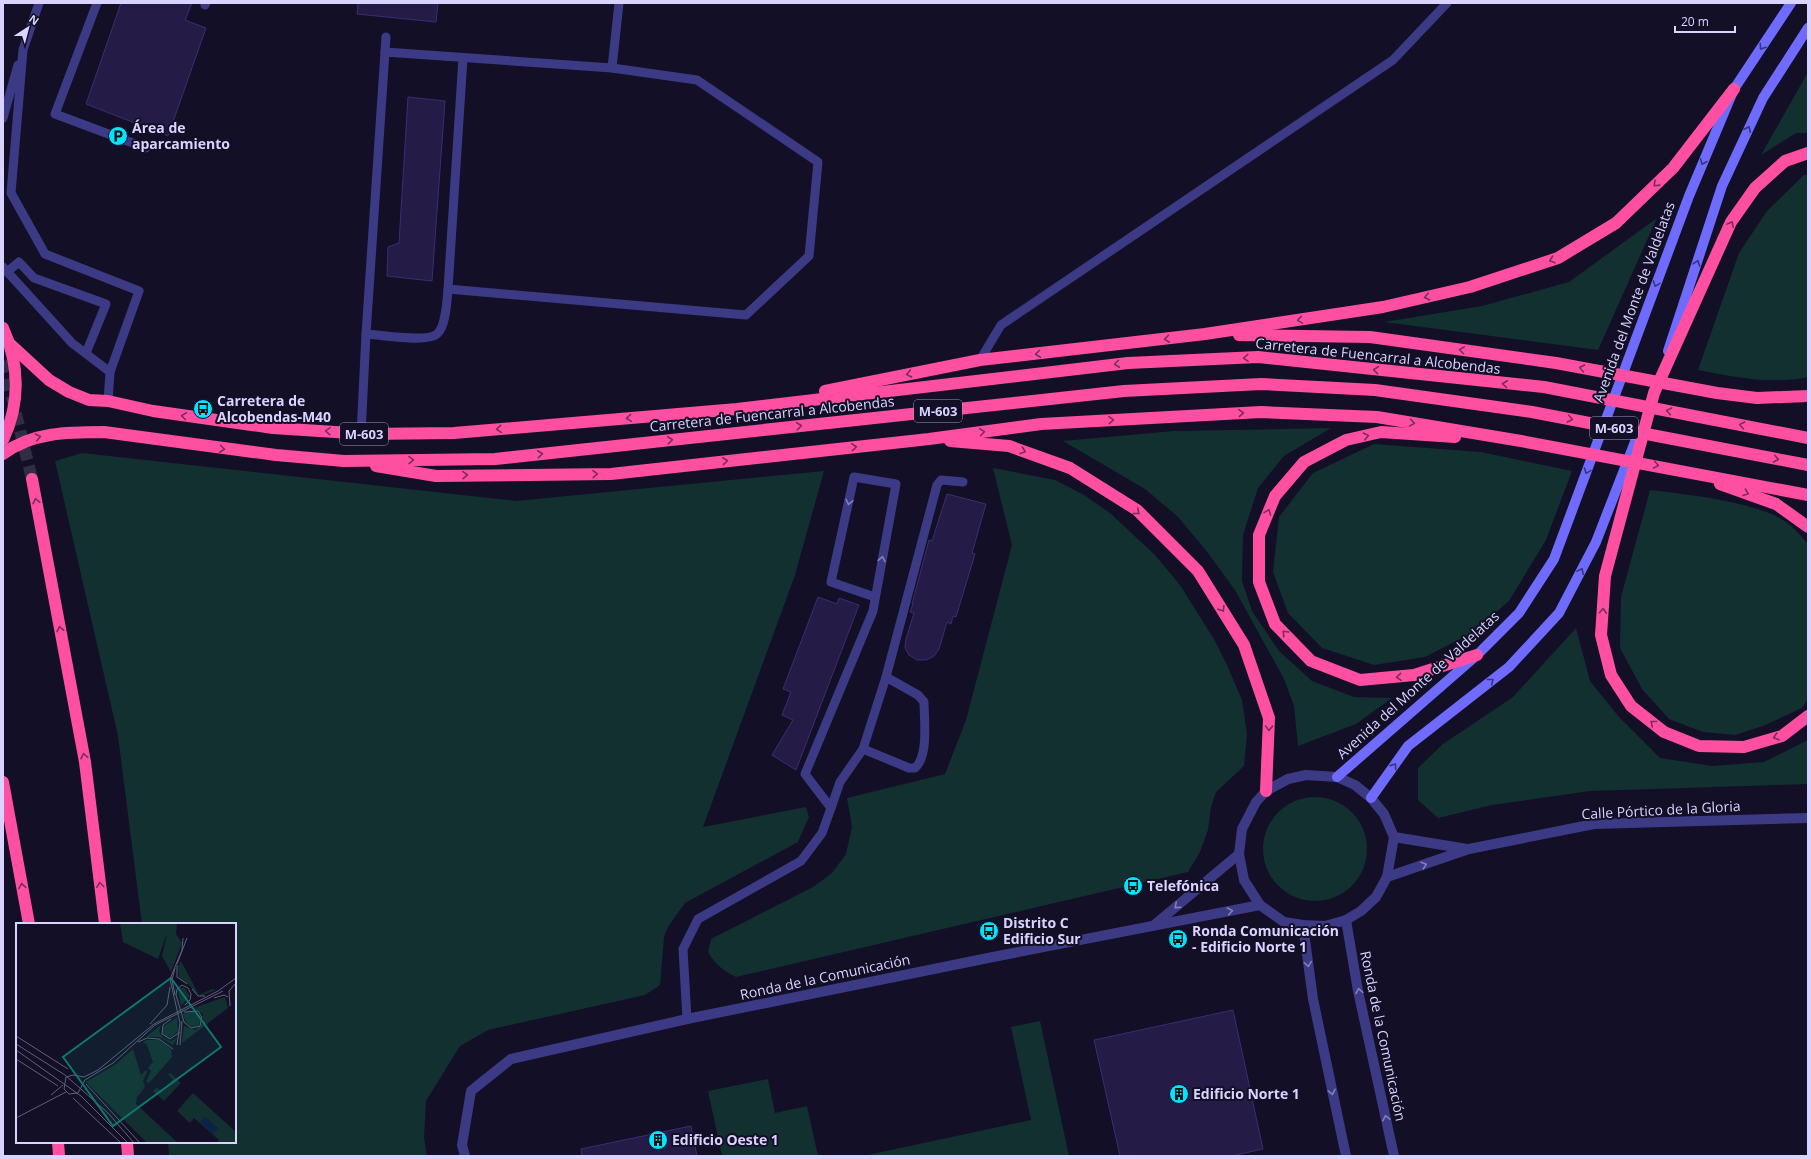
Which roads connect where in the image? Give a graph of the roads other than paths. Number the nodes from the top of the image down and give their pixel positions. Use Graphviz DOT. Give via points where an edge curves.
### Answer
graph roads {
  1 [pos="38,3"];
  2 [pos="97,3"];
  3 [pos="619,3"];
  4 [pos="1447,3"];
  5 [pos="1791,3"];
  6 [pos="1808,28"];
  7 [pos="386,38"];
  8 [pos="23,50"];
  9 [pos="385,52"];
  10 [pos="463,58"];
  11 [pos="612,68"];
  12 [pos="1734,89"];
  13 [pos="3,118"];
  14 [pos="146,148"];
  15 [pos="1808,153"];
  16 [pos="5,270"];
  17 [pos="448,289"];
  18 [pos="3,328"];
  19 [pos="366,334"];
  20 [pos="1206,334"];
  21 [pos="11,344"];
  22 [pos="86,353"];
  23 [pos="980,360"];
  24 [pos="110,372"];
  25 [pos="1654,393"];
  26 [pos="1808,396"];
  27 [pos="108,401"];
  28 [pos="737,408"];
  29 [pos="361,434"];
  30 [pos="1808,438"];
  31 [pos="929,439"];
  32 [pos="3,440"];
  33 [pos="1521,441"];
  34 [pos="3,454"];
  35 [pos="344,461"];
  36 [pos="1808,465"];
  37 [pos="1683,470"];
  38 [pos="32,479"];
  39 [pos="964,482"];
  40 [pos="1808,495"];
  41 [pos="1808,527"];
  42 [pos="875,597"];
  43 [pos="1477,655"];
  44 [pos="886,677"];
  45 [pos="1808,716"];
  46 [pos="863,748"];
  47 [pos="1337,777"];
  48 [pos="3,782"];
  49 [pos="1266,791"];
  50 [pos="1371,798"];
  51 [pos="831,808"];
  52 [pos="1808,818"];
  53 [pos="1394,837"];
  54 [pos="1469,849"];
  55 [pos="1239,854"];
  56 [pos="1387,877"];
  57 [pos="1260,905"];
  58 [pos="1346,920"];
  59 [pos="29,923"];
  60 [pos="105,923"];
  61 [pos="1303,925"];
  62 [pos="1151,927"];
  63 [pos="687,1019"];
  64 [pos="58,1143"];
  65 [pos="127,1143"];
  66 [pos="59,1156"];
  67 [pos="128,1156"];
  68 [pos="465,1156"];
  69 [pos="1346,1156"];
  70 [pos="1394,1156"];
  1 -- 8 [label="lane"];
  2 -- 14 [label="lane" via="56,114"];
  3 -- 11 [label="lane"];
  4 -- 23 [label="lane" via="1393,60 1001,325"];
  5 -- 12 [label="street, Avenida del Monte de Valdelatas, one-way"];
  25 -- 6 [label="street, one-way" via="1722,186 1763,98"];
  7 -- 9 [label="lane"];
  8 -- 13 [label="lane"];
  8 -- 24 [label="lane" via="11,193 45,254 139,292"];
  9 -- 10 [label="lane"];
  9 -- 19 [label="lane"];
  10 -- 11 [label="lane"];
  10 -- 17 [label="lane"];
  11 -- 17 [label="lane" via="697,80 818,162 809,256 746,315"];
  12 -- 20 [label="highway, one-way" via="1673,168 1616,223 1558,258 1470,287 1383,307"];
  12 -- 43 [label="street, Avenida del Monte de Valdelatas, one-way" via="1689,196 1554,559 1519,613"];
  25 -- 15 [label="highway, one-way" via="1731,222 1755,188 1785,161"];
  16 -- 22 [label="lane" via="72,343"];
  16 -- 22 [label="lane" via="19,262 34,278 106,304"];
  17 -- 19 [label="lane" via="444,322 438,334 428,339"];
  18 -- 21 [label="highway, M-603"];
  19 -- 29 [label="lane"];
  20 -- 23 [label="highway, one-way"];
  26 -- 20 [label="highway, one-way" via="1757,398 1717,393 1556,363 1370,337"];
  21 -- 27 [label="highway, Carretera de Fuencarral a Alcobendas / M-603" via="49,380 89,400"];
  21 -- 32 [label="highway, M-603" via="16,377 15,406"];
  22 -- 24 [label="lane"];
  23 -- 28 [label="highway, one-way"];
  24 -- 27 [label="lane"];
  45 -- 25 [label="highway, one-way" via="1782,736 1744,747 1699,746 1664,732 1631,706 1611,675 1601,635 1605,576"];
  50 -- 25 [label="street, one-way" via="1408,746 1509,667 1559,613 1596,542"];
  29 -- 27 [label="highway, Carretera de Fuencarral a Alcobendas / M-603, one-way" via="265,426 153,412"];
  28 -- 29 [label="highway, Carretera de Fuencarral a Alcobendas / M-603, one-way" via="454,433"];
  30 -- 28 [label="highway, Carretera de Fuencarral a Alcobendas / M-603, one-way" via="1544,387 1258,357 1128,363"];
  31 -- 33 [label="highway, one-way" via="1040,424 1261,412 1377,417"];
  35 -- 31 [label="highway, one-way" via="436,476 611,474"];
  31 -- 49 [label="highway, one-way" via="1010,446 1070,468 1137,510 1198,571 1244,645 1269,718"];
  33 -- 37 [label="highway, one-way"];
  43 -- 33 [label="highway, one-way" via="1414,675 1360,680 1311,661 1276,624 1259,582 1259,535 1275,496 1304,462 1346,440 1381,432"];
  34 -- 35 [label="highway, Carretera de Fuencarral a Alcobendas / M-603, one-way" via="31,439 52,434 104,432 268,454"];
  35 -- 36 [label="highway, Carretera de Fuencarral a Alcobendas / M-603, one-way" via="495,459 1124,391 1261,384 1375,390 1532,412"];
  37 -- 40 [label="highway"];
  37 -- 41 [label="highway, one-way" via="1776,504"];
  60 -- 38 [label="highway, one-way" via="85,762"];
  39 -- 44 [label="lane" via="941,480 937,485"];
  42 -- 42 [label="lane, one-way" via="896,484 854,477 831,582"];
  42 -- 51 [label="lane" via="873,611 805,774"];
  43 -- 47 [label="street, Avenida del Monte de Valdelatas"];
  44 -- 46 [label="lane"];
  44 -- 46 [label="lane" via="918,695 924,702 924,745 918,765 909,768"];
  46 -- 51 [label="lane" via="840,782"];
  47 -- 49 [label="street" via="1306,774 1288,779"];
  47 -- 50 [label="street" via="1355,785"];
  59 -- 48 [label="highway, one-way"];
  49 -- 55 [label="street" via="1256,802 1242,829"];
  50 -- 53 [label="street" via="1384,814"];
  51 -- 63 [label="lane" via="822,833 801,861 698,919 682,949"];
  52 -- 54 [label="street, Calle Pórtico de la Gloria" via="1594,824"];
  53 -- 54 [label="street, Calle Pórtico de la Gloria"];
  53 -- 56 [label="street"];
  56 -- 54 [label="street, Calle Pórtico de la Gloria, one-way"];
  55 -- 57 [label="street" via="1244,880"];
  55 -- 62 [label="street, one-way"];
  56 -- 58 [label="street" via="1376,897"];
  57 -- 61 [label="street" via="1284,922"];
  62 -- 57 [label="street, Ronda de la Comunicación, one-way"];
  58 -- 61 [label="street" via="1325,926"];
  70 -- 58 [label="street, Ronda de la Comunicación, one-way" via="1358,991"];
  61 -- 69 [label="street, one-way" via="1313,999"];
  62 -- 63 [label="street, Ronda de la Comunicación" via="993,956"];
  63 -- 68 [label="street, Ronda de la Comunicación" via="511,1059 471,1091 462,1145"];
  64 -- 66 [label="highway"];
  65 -- 67 [label="highway"];
}
